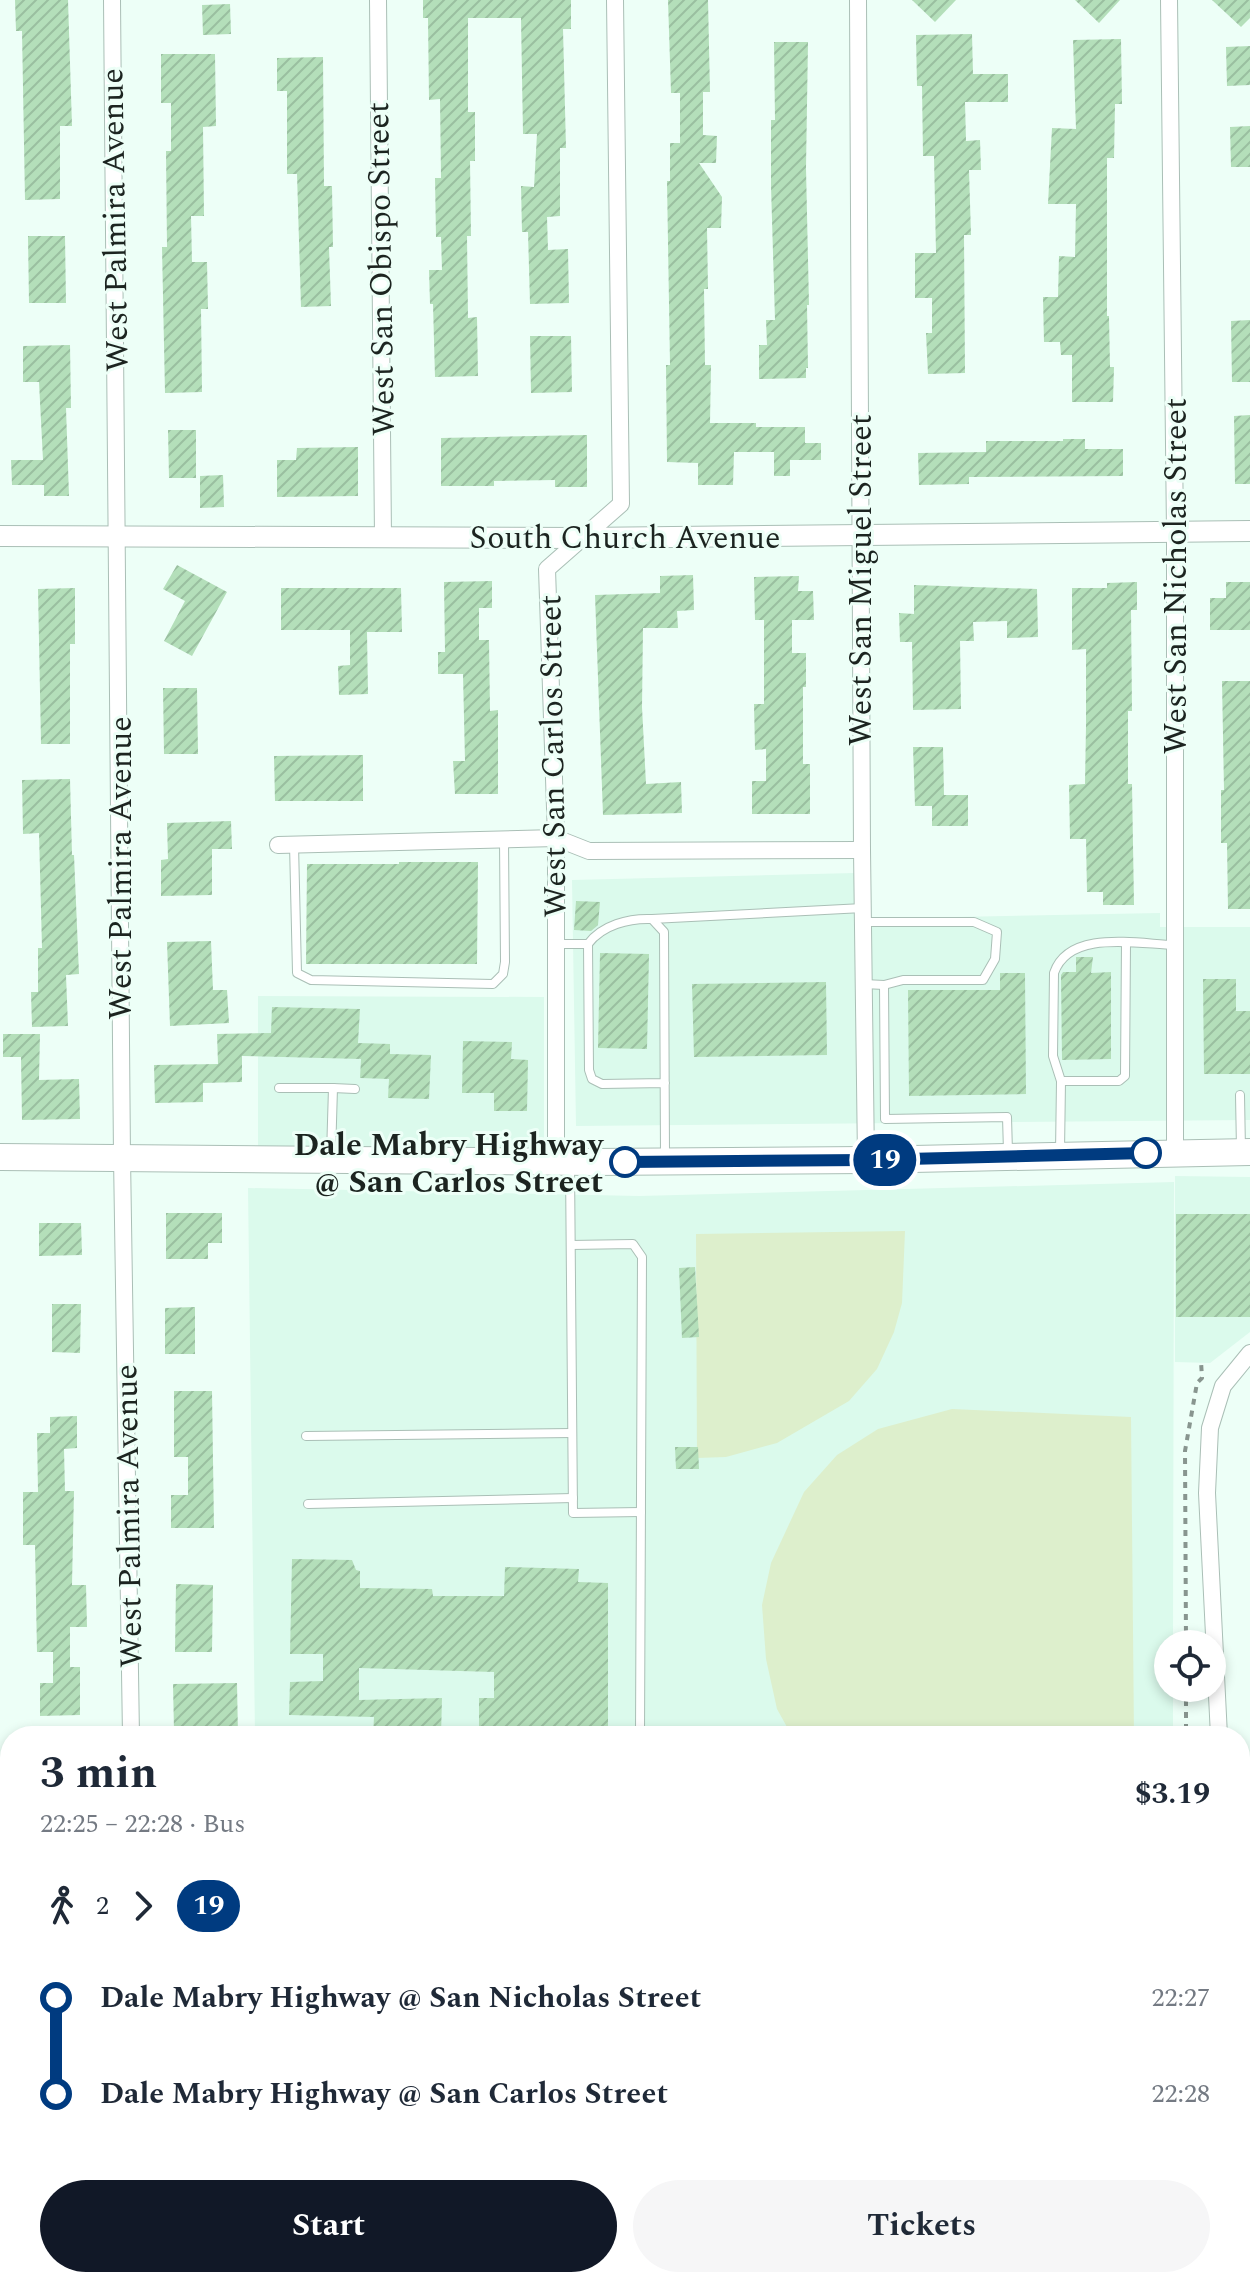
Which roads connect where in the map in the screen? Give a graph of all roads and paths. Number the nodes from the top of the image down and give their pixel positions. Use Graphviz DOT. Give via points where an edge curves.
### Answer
graph roads {
  1 [pos="112,0"];
  2 [pos="378,0"];
  3 [pos="615,0"];
  4 [pos="858,0"];
  5 [pos="1169,0"];
  6 [pos="1250,531"];
  7 [pos="1175,532"];
  8 [pos="860,535"];
  9 [pos="0,536"];
  10 [pos="118,536"];
  11 [pos="383,538"];
  12 [pos="582,538"];
  13 [pos="556,838"];
  14 [pos="504,839"];
  15 [pos="286,845"];
  16 [pos="862,850"];
  17 [pos="863,915"];
  18 [pos="652,919"];
  19 [pos="1126,943"];
  20 [pos="556,944"];
  21 [pos="588,944"];
  22 [pos="1175,945"];
  23 [pos="864,984"];
  24 [pos="884,985"];
  25 [pos="1061,1081"];
  26 [pos="665,1083"];
  27 [pos="279,1088"];
  28 [pos="333,1088"];
  29 [pos="355,1089"];
  30 [pos="1240,1095"];
  31 [pos="1175,1152"];
  32 [pos="1246,1152"];
  33 [pos="1060,1155"];
  34 [pos="0,1157"];
  35 [pos="122,1157"];
  36 [pos="1008,1157"];
  37 [pos="331,1159"];
  38 [pos="866,1160"];
  39 [pos="665,1161"];
  40 [pos="563,1162"];
  41 [pos="571,1245"];
  42 [pos="1250,1353"];
  43 [pos="572,1433"];
  44 [pos="306,1436"];
  45 [pos="573,1498"];
  46 [pos="308,1504"];
  47 [pos="641,1512"];
  48 [pos="1186,1702"];
  49 [pos="131,1726"];
  50 [pos="640,1726"];
  51 [pos="1186,1726"];
  52 [pos="1219,1726"];
  1 -- 10 [label="street, West Palmira Avenue"];
  2 -- 11 [label="street, West San Obispo Street"];
  3 -- 12 [label="street, West San Carlos Street" via="621,504"];
  4 -- 8 [label="street, West San Miguel Street"];
  5 -- 7 [label="street, West San Nicholas Street"];
  6 -- 7 [label="street, South Church Avenue"];
  7 -- 8 [label="street, South Church Avenue"];
  7 -- 22 [label="street, West San Nicholas Street"];
  8 -- 12 [label="street, South Church Avenue"];
  8 -- 16 [label="street, West San Miguel Street"];
  9 -- 10 [label="street, South Church Avenue"];
  10 -- 11 [label="street, South Church Avenue"];
  10 -- 35 [label="street, West Palmira Avenue"];
  11 -- 12 [label="street, South Church Avenue"];
  12 -- 13 [label="street, West San Carlos Street" via="547,569"];
  13 -- 14 [label="street"];
  13 -- 16 [label="street" via="589,851"];
  13 -- 20 [label="street, West San Carlos Street"];
  14 -- 15 [label="street"];
  14 -- 15 [label="lane" via="505,962 493,984 311,980 297,973"];
  16 -- 17 [label="street, West San Miguel Street"];
  17 -- 18 [label="lane"];
  17 -- 23 [label="street, West San Miguel Street"];
  17 -- 24 [label="lane" via="974,922 997,932 995,959 983,980 903,980"];
  18 -- 21 [label="lane" via="621,922"];
  18 -- 26 [label="lane" via="664,932"];
  19 -- 22 [label="lane"];
  19 -- 25 [label="lane" via="1086,946 1058,961 1053,1056"];
  19 -- 25 [label="lane" via="1125,1076 1119,1081"];
  20 -- 21 [label="lane"];
  20 -- 40 [label="street, West San Carlos Street"];
  21 -- 26 [label="lane" via="592,1079 602,1084"];
  22 -- 31 [label="street, West San Nicholas Street"];
  23 -- 24 [label="lane"];
  23 -- 38 [label="street, West San Miguel Street"];
  24 -- 36 [label="lane" via="885,1119 1007,1117"];
  25 -- 33 [label="lane"];
  26 -- 39 [label="lane"];
  27 -- 28 [label="lane"];
  28 -- 29 [label="lane"];
  28 -- 37 [label="lane"];
  30 -- 32 [label="lane"];
  31 -- 32 [label="main road"];
  31 -- 33 [label="main road"];
  33 -- 36 [label="main road"];
  34 -- 35 [label="main road"];
  35 -- 37 [label="main road"];
  35 -- 49 [label="street, West Palmira Avenue"];
  36 -- 38 [label="main road"];
  37 -- 40 [label="main road"];
  38 -- 39 [label="main road"];
  39 -- 40 [label="main road"];
  40 -- 41 [label="lane"];
  41 -- 43 [label="lane"];
  41 -- 47 [label="lane" via="633,1244 642,1257"];
  42 -- 52 [label="street" via="1223,1386 1210,1428 1207,1493"];
  43 -- 44 [label="lane"];
  43 -- 45 [label="lane"];
  45 -- 46 [label="lane"];
  45 -- 47 [label="lane" via="573,1513"];
  47 -- 50 [label="lane"];
  48 -- 51 [label="path"];
}
